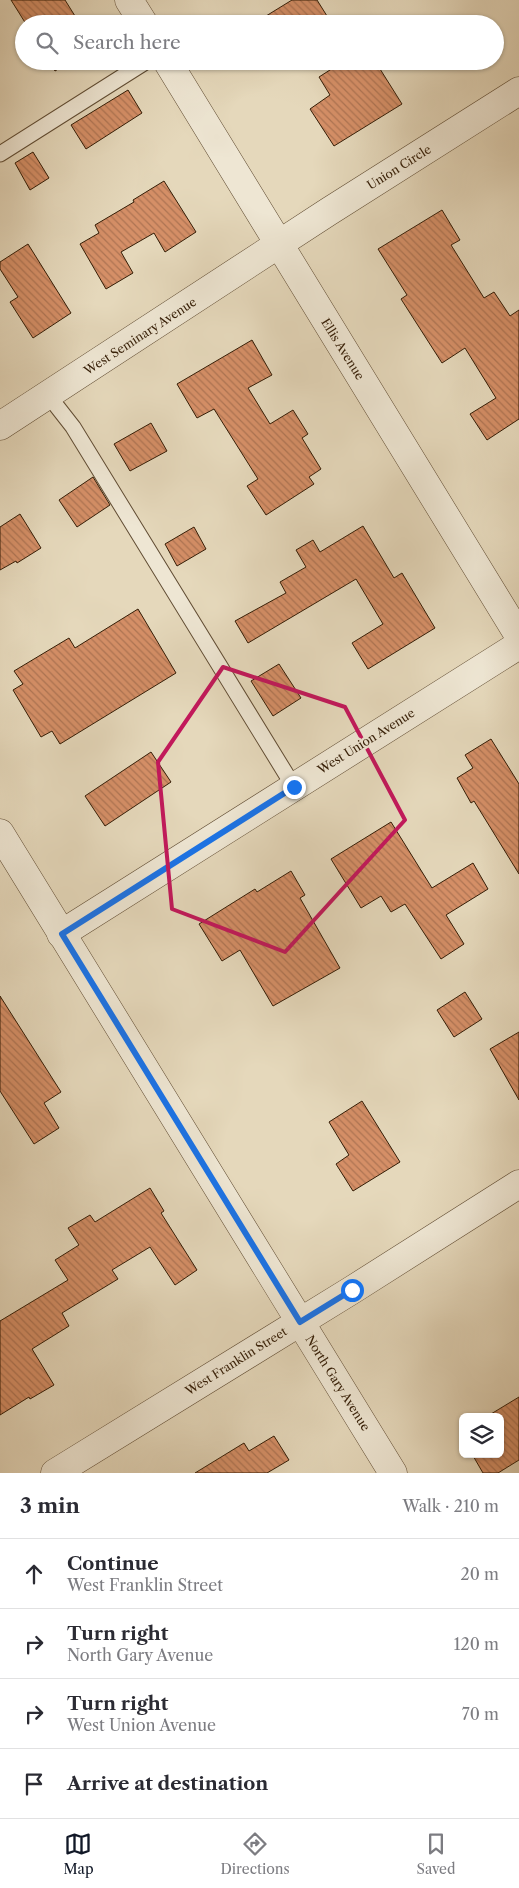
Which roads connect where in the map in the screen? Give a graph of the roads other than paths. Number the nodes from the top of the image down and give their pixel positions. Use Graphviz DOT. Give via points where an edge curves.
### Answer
graph roads {
  1 [pos="129,0"];
  2 [pos="138,15"];
  3 [pos="133,70"];
  4 [pos="173,70"];
  5 [pos="519,91"];
  6 [pos="0,154"];
  7 [pos="280,245"];
  8 [pos="48,395"];
  9 [pos="0,426"];
  10 [pos="519,636"];
  11 [pos="519,645"];
  12 [pos="294,787"];
  13 [pos="0,833"];
  14 [pos="7,862"];
  15 [pos="62,934"];
  16 [pos="519,1184"];
  17 [pos="300,1322"];
  18 [pos="67,1470"];
  19 [pos="393,1473"];
  1 -- 2 [label="street"];
  3 -- 6 [label="lane"];
  4 -- 7 [label="street, Ellis Avenue"];
  5 -- 7 [label="street, Union Circle"];
  7 -- 8 [label="street, West Seminary Avenue"];
  7 -- 10 [label="street, Ellis Avenue"];
  8 -- 9 [label="street, West Seminary Avenue"];
  8 -- 12 [label="lane" via="73,427"];
  11 -- 12 [label="street, West Union Avenue"];
  12 -- 15 [label="street, West Union Avenue"];
  13 -- 14 [label="street, North Gary Avenue"];
  14 -- 15 [label="street, North Gary Avenue"];
  15 -- 17 [label="street, North Gary Avenue"];
  16 -- 17 [label="street, West Franklin Street"];
  17 -- 18 [label="street, West Franklin Street"];
  17 -- 19 [label="street, North Gary Avenue"];
}
